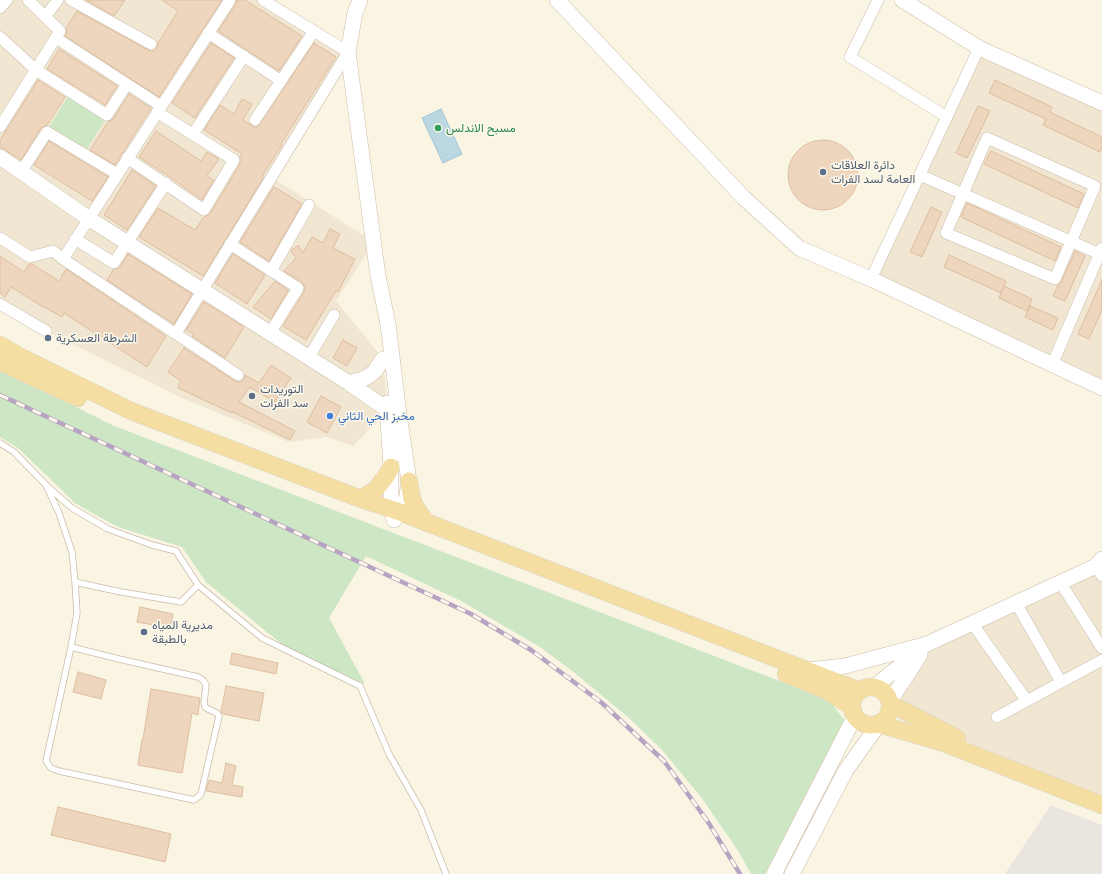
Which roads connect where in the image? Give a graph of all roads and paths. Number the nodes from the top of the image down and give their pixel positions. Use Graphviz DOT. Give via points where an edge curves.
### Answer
graph roads {
  1 [pos="7,0"];
  2 [pos="28,0"];
  3 [pos="58,0"];
  4 [pos="71,0"];
  5 [pos="230,0"];
  6 [pos="263,0"];
  7 [pos="360,0"];
  8 [pos="557,0"];
  9 [pos="878,0"];
  10 [pos="902,0"];
  11 [pos="0,8"];
  12 [pos="45,17"];
  13 [pos="314,31"];
  14 [pos="208,33"];
  15 [pos="0,38"];
  16 [pos="56,38"];
  17 [pos="151,44"];
  18 [pos="979,48"];
  19 [pos="348,52"];
  20 [pos="244,56"];
  21 [pos="36,70"];
  22 [pos="280,80"];
  23 [pos="127,84"];
  24 [pos="1102,103"];
  25 [pos="159,109"];
  26 [pos="947,117"];
  27 [pos="255,120"];
  28 [pos="0,127"];
  29 [pos="193,134"];
  30 [pos="0,157"];
  31 [pos="127,158"];
  32 [pos="21,172"];
  33 [pos="117,174"];
  34 [pos="920,175"];
  35 [pos="166,183"];
  36 [pos="963,193"];
  37 [pos="310,206"];
  38 [pos="88,218"];
  39 [pos="0,238"];
  40 [pos="75,239"];
  41 [pos="1071,241"];
  42 [pos="127,243"];
  43 [pos="230,244"];
  44 [pos="1101,252"];
  45 [pos="63,259"];
  46 [pos="271,271"];
  47 [pos="378,276"];
  48 [pos="871,279"];
  49 [pos="202,290"];
  50 [pos="0,304"];
  51 [pos="334,315"];
  52 [pos="46,331"];
  53 [pos="173,332"];
  54 [pos="270,333"];
  55 [pos="0,345"];
  56 [pos="309,357"];
  57 [pos="383,359"];
  58 [pos="0,362"];
  59 [pos="1052,365"];
  60 [pos="238,375"];
  61 [pos="350,383"];
  62 [pos="1102,388"];
  63 [pos="393,412"];
  64 [pos="0,444"];
  65 [pos="391,467"];
  66 [pos="409,481"];
  67 [pos="46,485"];
  68 [pos="360,499"];
  69 [pos="395,514"];
  70 [pos="427,523"];
  71 [pos="1100,567"];
  72 [pos="75,582"];
  73 [pos="1060,582"];
  74 [pos="198,585"];
  75 [pos="1016,603"];
  76 [pos="972,623"];
  77 [pos="927,644"];
  78 [pos="71,647"];
  79 [pos="1102,648"];
  80 [pos="1102,660"];
  81 [pos="808,670"];
  82 [pos="1061,682"];
  83 [pos="867,689"];
  84 [pos="1027,701"];
  85 [pos="890,703"];
  86 [pos="854,712"];
  87 [pos="997,717"];
  88 [pos="879,724"];
  89 [pos="1102,797"];
  90 [pos="1102,805"];
  91 [pos="446,874"];
  92 [pos="774,874"];
  93 [pos="792,874"];
  1 -- 11 [label="street"];
  2 -- 12 [label="street"];
  3 -- 12 [label="street"];
  4 -- 17 [label="street"];
  5 -- 14 [label="street"];
  6 -- 13 [label="street"];
  7 -- 19 [label="main road"];
  8 -- 48 [label="main road" via="744,198 799,248"];
  9 -- 26 [label="street" via="850,57"];
  10 -- 18 [label="main road"];
  12 -- 16 [label="street" via="60,31"];
  13 -- 19 [label="street"];
  13 -- 22 [label="street"];
  14 -- 20 [label="street"];
  14 -- 25 [label="street"];
  15 -- 21 [label="street"];
  16 -- 21 [label="street"];
  16 -- 23 [label="street"];
  18 -- 24 [label="main road"];
  18 -- 26 [label="street"];
  19 -- 43 [label="street"];
  19 -- 47 [label="main road"];
  20 -- 22 [label="street"];
  20 -- 29 [label="street"];
  21 -- 23 [label="street" via="107,115"];
  21 -- 28 [label="street"];
  22 -- 27 [label="street"];
  23 -- 25 [label="street"];
  25 -- 29 [label="street"];
  25 -- 31 [label="street"];
  26 -- 34 [label="street"];
  29 -- 35 [label="street" via="234,160 204,210"];
  30 -- 32 [label="main road"];
  31 -- 33 [label="street"];
  31 -- 35 [label="street"];
  32 -- 33 [label="street" via="46,132"];
  32 -- 38 [label="main road"];
  33 -- 38 [label="street"];
  34 -- 36 [label="street"];
  34 -- 48 [label="street"];
  35 -- 42 [label="street"];
  36 -- 41 [label="street"];
  36 -- 41 [label="street" via="946,233 1054,279"];
  36 -- 41 [label="street" via="987,138 1095,186"];
  37 -- 46 [label="street"];
  38 -- 40 [label="street"];
  38 -- 42 [label="main road"];
  39 -- 45 [label="street" via="30,257 53,251"];
  40 -- 42 [label="street" via="114,263"];
  40 -- 45 [label="street"];
  41 -- 44 [label="street"];
  42 -- 49 [label="main road"];
  43 -- 46 [label="street"];
  43 -- 49 [label="street"];
  44 -- 59 [label="street"];
  45 -- 53 [label="street"];
  46 -- 54 [label="street" via="298,288"];
  47 -- 57 [label="main road"];
  47 -- 63 [label="main road" via="388,324"];
  48 -- 59 [label="main road"];
  49 -- 53 [label="street" via="178,330"];
  49 -- 54 [label="main road"];
  50 -- 52 [label="street"];
  51 -- 56 [label="street"];
  53 -- 60 [label="street"];
  54 -- 56 [label="main road"];
  55 -- 68 [label="main road" via="130,411"];
  56 -- 61 [label="main road"];
  57 -- 61 [label="main road" via="369,376"];
  57 -- 63 [label="main road"];
  58 -- 69 [label="main road" via="125,420"];
  59 -- 62 [label="main road"];
  61 -- 63 [label="main road"];
  63 -- 65 [label="main road"];
  63 -- 66 [label="main road"];
  64 -- 67 [label="lane" via="14,452"];
  65 -- 68 [label="main road" via="376,489"];
  65 -- 69 [label="main road"];
  66 -- 69 [label="main road" via="407,496"];
  66 -- 70 [label="main road" via="412,499"];
  67 -- 72 [label="lane" via="72,552"];
  67 -- 74 [label="lane" via="72,508 108,529 176,551"];
  68 -- 69 [label="main road"];
  69 -- 70 [label="main road"];
  69 -- 86 [label="main road" via="827,691"];
  70 -- 81 [label="main road"];
  71 -- 73 [label="main road"];
  72 -- 74 [label="lane" via="181,602"];
  72 -- 78 [label="lane" via="77,613"];
  73 -- 75 [label="main road"];
  73 -- 79 [label="street"];
  74 -- 91 [label="lane" via="262,638 360,686 389,754 421,810"];
  75 -- 76 [label="main road"];
  75 -- 82 [label="street"];
  76 -- 77 [label="main road"];
  76 -- 84 [label="street"];
  77 -- 81 [label="main road" via="845,666"];
  77 -- 83 [label="main road"];
  77 -- 85 [label="main road"];
  78 -- 78 [label="lane" via="203,680 206,685 205,707 219,716 201,794 198,797 194,800 51,768 46,761"];
  80 -- 82 [label="street"];
  81 -- 83 [label="main road"];
  82 -- 84 [label="street"];
  83 -- 85 [label="main road" via="884,691"];
  83 -- 86 [label="main road" via="854,697"];
  84 -- 87 [label="street"];
  85 -- 88 [label="main road" via="888,717"];
  85 -- 89 [label="main road" via="948,734"];
  86 -- 88 [label="main road" via="862,723"];
  86 -- 92 [label="main road"];
  88 -- 90 [label="main road" via="944,743"];
  88 -- 93 [label="main road" via="846,770"];
}
